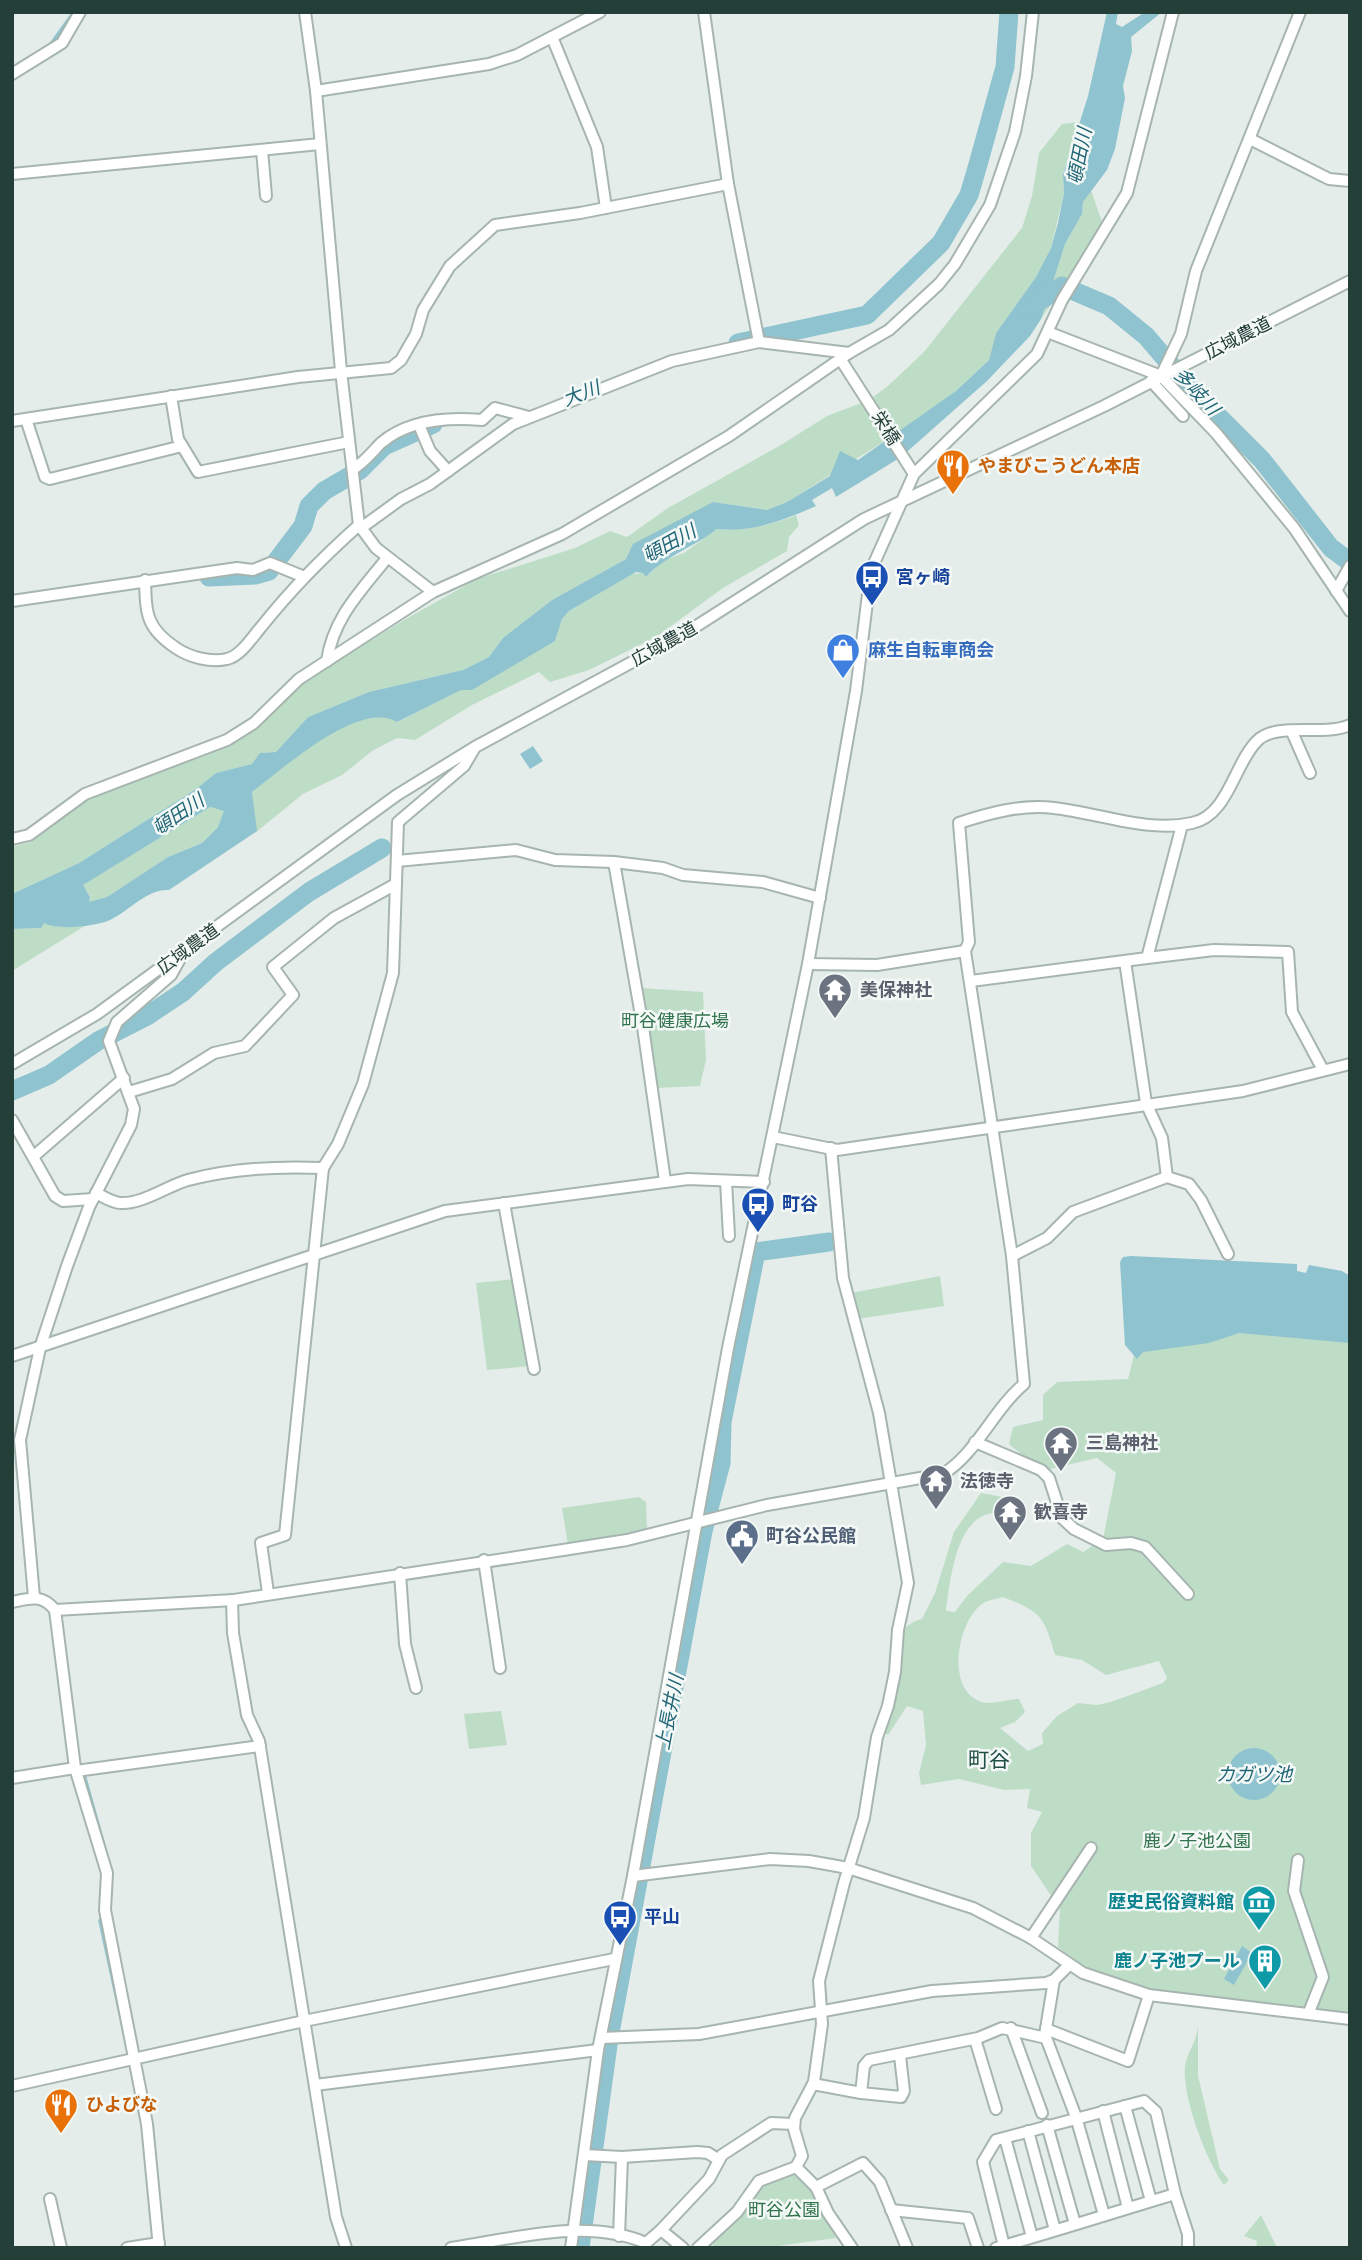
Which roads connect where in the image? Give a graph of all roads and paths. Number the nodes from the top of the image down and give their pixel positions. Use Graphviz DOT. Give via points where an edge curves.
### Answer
graph roads {
  1 [pos="80,12"];
  2 [pos="304,12"];
  3 [pos="600,12"];
  4 [pos="704,12"];
  5 [pos="1033,12"];
  6 [pos="1173,12"];
  7 [pos="1300,12"];
  8 [pos="552,37"];
  9 [pos="12,74"];
  10 [pos="316,91"];
  11 [pos="1250,139"];
  12 [pos="320,145"];
  13 [pos="262,150"];
  14 [pos="12,174"];
  15 [pos="1350,181"];
  16 [pos="728,184"];
  17 [pos="266,195"];
  18 [pos="606,208"];
  19 [pos="1350,281"];
  20 [pos="1050,332"];
  21 [pos="759,342"];
  22 [pos="845,357"];
  23 [pos="341,372"];
  24 [pos="1156,379"];
  25 [pos="171,397"];
  26 [pos="1182,416"];
  27 [pos="529,417"];
  28 [pos="26,419"];
  29 [pos="12,421"];
  30 [pos="419,425"];
  31 [pos="349,442"];
  32 [pos="182,446"];
  33 [pos="352,469"];
  34 [pos="448,471"];
  35 [pos="914,474"];
  36 [pos="902,500"];
  37 [pos="360,527"];
  38 [pos="387,558"];
  39 [pos="1350,566"];
  40 [pos="302,576"];
  41 [pos="145,580"];
  42 [pos="1336,591"];
  43 [pos="433,592"];
  44 [pos="12,601"];
  45 [pos="1350,611"];
  46 [pos="327,661"];
  47 [pos="1350,725"];
  48 [pos="1292,732"];
  49 [pos="475,747"];
  50 [pos="1310,773"];
  51 [pos="1182,825"];
  52 [pos="12,839"];
  53 [pos="397,861"];
  54 [pos="614,862"];
  55 [pos="396,884"];
  56 [pos="820,898"];
  57 [pos="965,951"];
  58 [pos="182,954"];
  59 [pos="1147,958"];
  60 [pos="1125,961"];
  61 [pos="808,964"];
  62 [pos="971,981"];
  63 [pos="12,1064"];
  64 [pos="1350,1064"];
  65 [pos="1323,1070"];
  66 [pos="124,1078"];
  67 [pos="129,1092"];
  68 [pos="1146,1103"];
  69 [pos="12,1120"];
  70 [pos="990,1126"];
  71 [pos="773,1138"];
  72 [pos="831,1148"];
  73 [pos="34,1156"];
  74 [pos="323,1168"];
  75 [pos="1167,1177"];
  76 [pos="665,1181"];
  77 [pos="726,1181"];
  78 [pos="764,1182"];
  79 [pos="94,1196"];
  80 [pos="504,1203"];
  81 [pos="729,1236"];
  82 [pos="313,1254"];
  83 [pos="1228,1254"];
  84 [pos="1012,1256"];
  85 [pos="40,1348"];
  86 [pos="12,1356"];
  87 [pos="534,1369"];
  88 [pos="975,1442"];
  89 [pos="889,1483"];
  90 [pos="697,1523"];
  91 [pos="484,1560"];
  92 [pos="400,1573"];
  93 [pos="268,1593"];
  94 [pos="1188,1594"];
  95 [pos="34,1597"];
  96 [pos="232,1600"];
  97 [pos="12,1602"];
  98 [pos="55,1610"];
  99 [pos="500,1668"];
  100 [pos="416,1688"];
  101 [pos="260,1746"];
  102 [pos="76,1769"];
  103 [pos="12,1778"];
  104 [pos="1091,1848"];
  105 [pos="1298,1860"];
  106 [pos="848,1868"];
  107 [pos="633,1876"];
  108 [pos="1031,1938"];
  109 [pos="614,1959"];
  110 [pos="1069,1965"];
  111 [pos="1054,1980"];
  112 [pos="1149,1995"];
  113 [pos="822,2011"];
  114 [pos="1309,2012"];
  115 [pos="1350,2019"];
  116 [pos="304,2021"];
  117 [pos="1011,2028"];
  118 [pos="1046,2034"];
  119 [pos="601,2038"];
  120 [pos="975,2039"];
  121 [pos="598,2050"];
  122 [pos="900,2056"];
  123 [pos="134,2059"];
  124 [pos="813,2084"];
  125 [pos="315,2085"];
  126 [pos="12,2086"];
  127 [pos="861,2094"];
  128 [pos="1125,2106"];
  129 [pos="996,2109"];
  130 [pos="1103,2111"];
  131 [pos="1042,2113"];
  132 [pos="1076,2117"];
  133 [pos="794,2124"];
  134 [pos="1047,2125"];
  135 [pos="1028,2131"];
  136 [pos="1005,2138"];
  137 [pos="585,2155"];
  138 [pos="622,2157"];
  139 [pos="719,2160"];
  140 [pos="796,2167"];
  141 [pos="816,2187"];
  142 [pos="1175,2194"];
  143 [pos="50,2199"];
  144 [pos="1151,2202"];
  145 [pos="1128,2208"];
  146 [pos="891,2210"];
  147 [pos="1104,2215"];
  148 [pos="1075,2224"];
  149 [pos="662,2230"];
  150 [pos="1055,2230"];
  151 [pos="573,2231"];
  152 [pos="619,2236"];
  153 [pos="1032,2237"];
  154 [pos="510,2244"];
  155 [pos="159,2245"];
  156 [pos="645,2246"];
  157 [pos="1001,2247"];
  158 [pos="61,2248"];
  159 [pos="127,2248"];
  160 [pos="346,2248"];
  161 [pos="451,2248"];
  162 [pos="571,2248"];
  163 [pos="683,2248"];
  164 [pos="698,2248"];
  165 [pos="852,2248"];
  166 [pos="907,2248"];
  167 [pos="978,2248"];
  168 [pos="1188,2248"];
  1 -- 9 [label="street" via="62,43"];
  2 -- 10 [label="street"];
  3 -- 8 [label="street"];
  4 -- 16 [label="street"];
  5 -- 22 [label="street" via="1015,132 975,235 939,284 889,330"];
  6 -- 20 [label="street" via="1127,192 1062,300"];
  7 -- 11 [label="street"];
  8 -- 10 [label="street" via="489,64"];
  8 -- 18 [label="street" via="597,148"];
  10 -- 12 [label="street"];
  11 -- 15 [label="street" via="1329,179"];
  11 -- 24 [label="street" via="1196,271 1181,334"];
  12 -- 13 [label="street"];
  12 -- 23 [label="street"];
  13 -- 14 [label="street"];
  13 -- 17 [label="street"];
  16 -- 18 [label="street"];
  16 -- 21 [label="street"];
  18 -- 23 [label="street" via="495,225 450,266 423,310 401,360 391,368"];
  19 -- 24 [label="street, 広域農道"];
  20 -- 24 [label="street"];
  20 -- 35 [label="street" via="1037,354"];
  21 -- 22 [label="street"];
  21 -- 27 [label="street" via="672,361"];
  22 -- 35 [label="street, 栄橋"];
  22 -- 43 [label="street" via="740,430 562,534"];
  23 -- 25 [label="street"];
  23 -- 31 [label="street"];
  24 -- 26 [label="street"];
  24 -- 36 [label="street, 広域農道"];
  24 -- 42 [label="street" via="1216,433 1294,528"];
  25 -- 28 [label="street"];
  25 -- 32 [label="street"];
  27 -- 30 [label="street" via="495,408 482,420 445,417"];
  27 -- 34 [label="street"];
  28 -- 29 [label="street"];
  28 -- 32 [label="street" via="45,477 50,479"];
  30 -- 33 [label="street" via="384,441"];
  30 -- 34 [label="street" via="430,451"];
  31 -- 32 [label="street" via="198,472"];
  31 -- 33 [label="street"];
  33 -- 37 [label="street"];
  34 -- 37 [label="street"];
  35 -- 36 [label="street"];
  36 -- 49 [label="street, 広域農道" via="864,519 684,634"];
  36 -- 56 [label="street" via="871,570 856,691"];
  37 -- 38 [label="street"];
  37 -- 40 [label="street"];
  38 -- 43 [label="street"];
  38 -- 46 [label="street" via="351,600 330,641"];
  39 -- 42 [label="street"];
  40 -- 41 [label="street" via="270,564 253,570"];
  40 -- 41 [label="street" via="243,649 230,659 209,660 184,654 156,635 146,613"];
  41 -- 44 [label="street"];
  42 -- 45 [label="street"];
  43 -- 46 [label="street"];
  46 -- 52 [label="street" via="227,740 85,794 29,835"];
  47 -- 48 [label="street"];
  48 -- 50 [label="street"];
  48 -- 51 [label="street" via="1271,732 1257,741 1219,804 1205,819"];
  49 -- 53 [label="street" via="464,766 398,822"];
  49 -- 58 [label="street, 広域農道" via="397,795"];
  51 -- 57 [label="street" via="1139,824 1051,808 993,811 959,823 969,942"];
  51 -- 59 [label="street"];
  53 -- 54 [label="street" via="516,850 555,860"];
  53 -- 55 [label="street"];
  54 -- 56 [label="street" via="683,875 763,882"];
  54 -- 76 [label="street"];
  55 -- 67 [label="street" via="334,918 273,967 293,995 245,1046 214,1053 172,1079"];
  55 -- 74 [label="street" via="393,973 363,1084"];
  56 -- 61 [label="street"];
  57 -- 61 [label="street" via="877,964"];
  57 -- 62 [label="street"];
  58 -- 63 [label="street, 広域農道" via="97,1014"];
  58 -- 66 [label="street" via="171,975 111,1031 109,1041"];
  59 -- 60 [label="street"];
  59 -- 65 [label="street" via="1214,950 1288,951 1292,1012"];
  60 -- 62 [label="street"];
  60 -- 68 [label="street"];
  61 -- 71 [label="street"];
  62 -- 70 [label="street"];
  64 -- 65 [label="street"];
  65 -- 68 [label="street" via="1243,1091"];
  66 -- 67 [label="street"];
  66 -- 73 [label="street"];
  67 -- 79 [label="street" via="134,1109 131,1125"];
  68 -- 70 [label="street"];
  68 -- 75 [label="street" via="1162,1138"];
  69 -- 73 [label="street"];
  70 -- 72 [label="street"];
  70 -- 84 [label="street"];
  71 -- 72 [label="street"];
  71 -- 78 [label="street"];
  72 -- 89 [label="street" via="843,1278 879,1413"];
  73 -- 79 [label="street" via="55,1196 63,1201"];
  74 -- 79 [label="street" via="267,1167 214,1173 120,1203"];
  74 -- 82 [label="street"];
  75 -- 83 [label="street" via="1189,1184"];
  75 -- 84 [label="street" via="1073,1212 1046,1238"];
  76 -- 77 [label="street"];
  76 -- 80 [label="street"];
  77 -- 78 [label="street"];
  77 -- 81 [label="street"];
  78 -- 90 [label="street"];
  79 -- 85 [label="street"];
  80 -- 82 [label="street" via="445,1211"];
  80 -- 87 [label="street"];
  82 -- 85 [label="street"];
  82 -- 93 [label="street" via="285,1535 261,1543"];
  84 -- 88 [label="street" via="1024,1384"];
  85 -- 86 [label="street"];
  85 -- 95 [label="street" via="20,1440"];
  88 -- 89 [label="street" via="959,1464 943,1474"];
  88 -- 94 [label="street" via="1041,1470 1049,1478 1062,1518 1074,1529 1105,1545 1145,1547"];
  89 -- 90 [label="street"];
  89 -- 106 [label="street" via="908,1583 888,1706 877,1737 864,1818"];
  90 -- 91 [label="street" via="627,1540"];
  90 -- 107 [label="street"];
  91 -- 92 [label="street"];
  91 -- 99 [label="street"];
  92 -- 93 [label="street"];
  92 -- 100 [label="street" via="405,1644"];
  93 -- 96 [label="street"];
  95 -- 97 [label="street"];
  95 -- 98 [label="street" via="46,1599"];
  96 -- 98 [label="street"];
  96 -- 101 [label="street" via="247,1715"];
  98 -- 102 [label="street"];
  101 -- 102 [label="street"];
  101 -- 116 [label="street"];
  102 -- 103 [label="street"];
  102 -- 123 [label="street" via="107,1873 105,1910"];
  104 -- 108 [label="street"];
  105 -- 114 [label="street" via="1294,1891 1323,1976"];
  106 -- 107 [label="street" via="770,1859"];
  106 -- 108 [label="street" via="973,1908"];
  106 -- 113 [label="street" via="820,1982"];
  107 -- 109 [label="street"];
  108 -- 110 [label="street"];
  109 -- 116 [label="street"];
  109 -- 119 [label="street"];
  110 -- 111 [label="street"];
  110 -- 112 [label="street" via="1104,1982"];
  111 -- 113 [label="street" via="933,1992"];
  111 -- 118 [label="street"];
  112 -- 114 [label="street"];
  112 -- 118 [label="street" via="1128,2061"];
  113 -- 119 [label="street" via="699,2034"];
  113 -- 124 [label="street"];
  114 -- 115 [label="street"];
  116 -- 123 [label="street"];
  116 -- 125 [label="street"];
  117 -- 118 [label="street"];
  117 -- 120 [label="street" via="992,2030"];
  117 -- 131 [label="street"];
  118 -- 132 [label="street"];
  119 -- 121 [label="street"];
  120 -- 122 [label="street"];
  120 -- 129 [label="street"];
  121 -- 125 [label="street"];
  121 -- 137 [label="street"];
  122 -- 127 [label="street" via="869,2060"];
  122 -- 127 [label="street" via="901,2097"];
  123 -- 126 [label="street"];
  123 -- 155 [label="street" via="147,2124"];
  124 -- 127 [label="street"];
  124 -- 133 [label="street"];
  125 -- 160 [label="street" via="335,2217"];
  128 -- 130 [label="street"];
  128 -- 142 [label="street" via="1144,2101 1156,2112"];
  128 -- 144 [label="street"];
  130 -- 132 [label="street"];
  130 -- 145 [label="street"];
  132 -- 134 [label="street"];
  132 -- 147 [label="street"];
  133 -- 139 [label="street" via="771,2123 752,2132"];
  133 -- 140 [label="street" via="802,2156"];
  134 -- 135 [label="street"];
  134 -- 148 [label="street"];
  135 -- 136 [label="street"];
  135 -- 150 [label="street"];
  136 -- 153 [label="street"];
  136 -- 157 [label="street" via="996,2140 983,2162"];
  137 -- 138 [label="street"];
  137 -- 151 [label="street"];
  138 -- 139 [label="street" via="697,2152"];
  138 -- 152 [label="street"];
  139 -- 149 [label="street" via="709,2179"];
  140 -- 141 [label="street"];
  140 -- 164 [label="street" via="759,2181 737,2212"];
  141 -- 146 [label="street" via="863,2163 880,2182"];
  141 -- 165 [label="street"];
  142 -- 144 [label="street"];
  142 -- 168 [label="street"];
  143 -- 158 [label="street"];
  144 -- 145 [label="street"];
  145 -- 147 [label="street"];
  146 -- 166 [label="street"];
  146 -- 167 [label="street" via="968,2218"];
  147 -- 148 [label="street"];
  148 -- 150 [label="street"];
  149 -- 156 [label="street"];
  149 -- 163 [label="street"];
  150 -- 153 [label="street"];
  151 -- 152 [label="street"];
  151 -- 154 [label="street"];
  151 -- 162 [label="street"];
  152 -- 156 [label="street"];
  153 -- 157 [label="street"];
  154 -- 161 [label="street"];
  155 -- 159 [label="street"];
}
